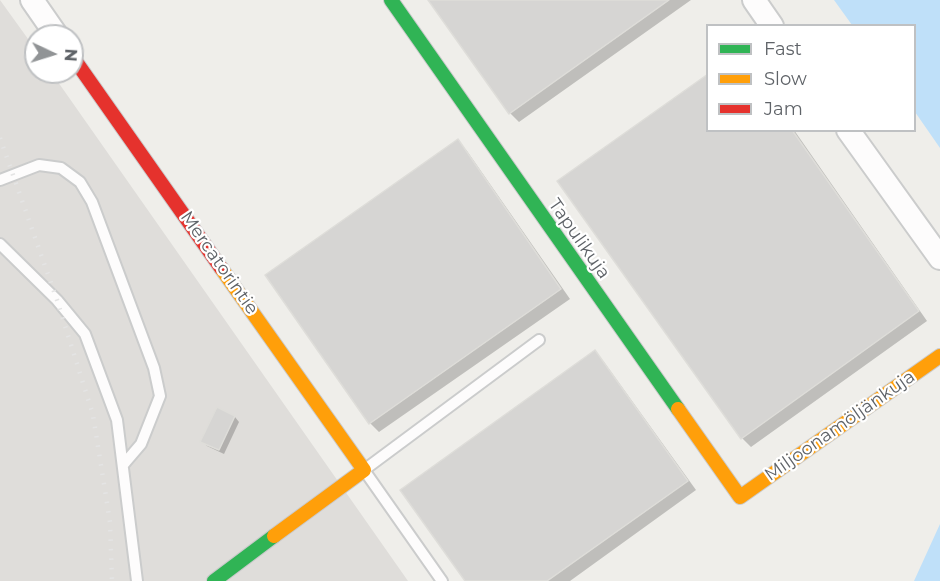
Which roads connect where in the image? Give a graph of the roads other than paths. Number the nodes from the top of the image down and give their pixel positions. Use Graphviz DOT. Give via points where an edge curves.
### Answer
graph roads {
  1 [pos="32,0"];
  2 [pos="391,0"];
  3 [pos="754,0"];
  4 [pos="49,24"];
  5 [pos="771,24"];
  6 [pos="84,73"];
  7 [pos="849,132"];
  8 [pos="0,180"];
  9 [pos="0,244"];
  10 [pos="940,258"];
  11 [pos="539,340"];
  12 [pos="940,356"];
  13 [pos="123,465"];
  14 [pos="364,470"];
  15 [pos="740,497"];
  16 [pos="137,581"];
  17 [pos="214,581"];
  18 [pos="442,581"];
  1 -- 4 [label="street"];
  2 -- 15 [label="street, Tapulikuja"];
  3 -- 5 [label="street"];
  6 -- 14 [label="street, Mercatorintie"];
  7 -- 10 [label="street"];
  8 -- 13 [label="lane" via="39,165 61,168 80,182 92,202 154,368 160,396 141,444"];
  9 -- 13 [label="lane" via="85,334 117,420"];
  11 -- 14 [label="lane"];
  12 -- 15 [label="street, Miljoonamöljänkuja"];
  13 -- 16 [label="lane"];
  14 -- 17 [label="street"];
  14 -- 18 [label="lane"];
}
